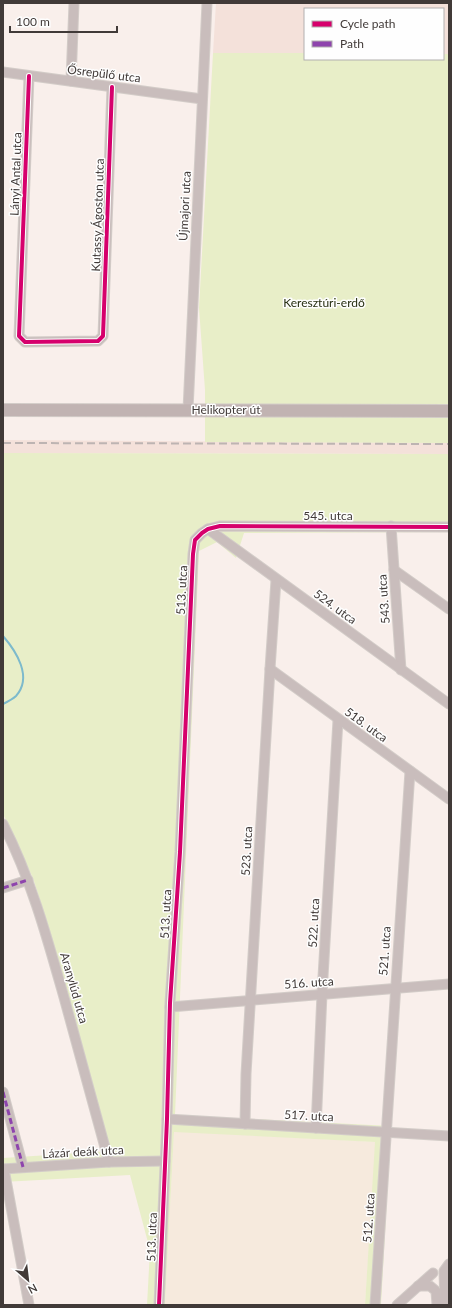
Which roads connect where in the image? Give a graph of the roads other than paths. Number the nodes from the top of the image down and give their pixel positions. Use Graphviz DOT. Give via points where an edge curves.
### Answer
graph roads {
  1 [pos="74,3"];
  2 [pos="207,3"];
  3 [pos="3,72"];
  4 [pos="30,76"];
  5 [pos="71,81"];
  6 [pos="112,86"];
  7 [pos="202,99"];
  8 [pos="98,341"];
  9 [pos="3,410"];
  10 [pos="188,410"];
  11 [pos="449,411"];
  12 [pos="391,526"];
  13 [pos="449,527"];
  14 [pos="208,529"];
  15 [pos="394,570"];
  16 [pos="276,580"];
  17 [pos="449,609"];
  18 [pos="270,669"];
  19 [pos="401,670"];
  20 [pos="449,704"];
  21 [pos="338,720"];
  22 [pos="410,771"];
  23 [pos="449,799"];
  24 [pos="3,824"];
  25 [pos="28,880"];
  26 [pos="3,888"];
  27 [pos="449,984"];
  28 [pos="395,989"];
  29 [pos="322,994"];
  30 [pos="251,1000"];
  31 [pos="170,1007"];
  32 [pos="3,1092"];
  33 [pos="167,1119"];
  34 [pos="245,1124"];
  35 [pos="316,1128"];
  36 [pos="387,1133"];
  37 [pos="449,1136"];
  38 [pos="165,1161"];
  39 [pos="109,1162"];
  40 [pos="23,1167"];
  41 [pos="3,1169"];
  42 [pos="449,1264"];
  43 [pos="433,1273"];
  44 [pos="418,1286"];
  45 [pos="29,1305"];
  46 [pos="159,1305"];
  47 [pos="374,1305"];
  48 [pos="397,1305"];
  49 [pos="437,1305"];
  50 [pos="445,1305"];
  1 -- 5 [label="street"];
  2 -- 7 [label="street, Újmajori utca"];
  3 -- 4 [label="street, Ősrepülő utca"];
  4 -- 5 [label="street, Ősrepülő utca"];
  4 -- 8 [label="street, Lányi Antal utca" via="19,336 25,342"];
  5 -- 6 [label="street, Ősrepülő utca"];
  6 -- 7 [label="street, Ősrepülő utca"];
  6 -- 8 [label="street, Kutassy Ágoston utca" via="103,336"];
  7 -- 10 [label="street, Újmajori utca"];
  9 -- 10 [label="street, Helikopter út"];
  10 -- 11 [label="street, Helikopter út"];
  12 -- 13 [label="street, 545. utca"];
  12 -- 14 [label="street, 545. utca" via="220,526"];
  12 -- 15 [label="street, 543. utca"];
  14 -- 16 [label="street, 524. utca"];
  14 -- 31 [label="street, 513. utca" via="196,540 193,554 180,852"];
  15 -- 17 [label="street"];
  15 -- 19 [label="street, 543. utca"];
  16 -- 18 [label="street, 523. utca"];
  16 -- 19 [label="street, 524. utca"];
  18 -- 21 [label="street, 518. utca"];
  18 -- 30 [label="street, 523. utca"];
  19 -- 20 [label="street, 524. utca"];
  21 -- 22 [label="street, 518. utca"];
  21 -- 29 [label="street, 522. utca"];
  22 -- 23 [label="street, 518. utca"];
  22 -- 28 [label="street, 521. utca"];
  24 -- 25 [label="street, Aranylúd utca"];
  25 -- 26 [label="street"];
  25 -- 39 [label="street, Aranylúd utca" via="44,926"];
  27 -- 28 [label="street, 516. utca"];
  28 -- 29 [label="street, 516. utca"];
  28 -- 36 [label="street, 521. utca"];
  29 -- 30 [label="street, 516. utca"];
  29 -- 35 [label="street, 522. utca"];
  30 -- 31 [label="street, 516. utca"];
  30 -- 34 [label="street, 523. utca"];
  31 -- 33 [label="street, 513. utca"];
  32 -- 40 [label="street"];
  33 -- 34 [label="street, 517. utca"];
  33 -- 38 [label="street, 513. utca"];
  34 -- 35 [label="street, 517. utca"];
  35 -- 36 [label="street, 517. utca"];
  36 -- 37 [label="street, 517. utca"];
  36 -- 47 [label="street, 512. utca"];
  38 -- 39 [label="street, Lázár deák utca"];
  38 -- 46 [label="street, 513. utca"];
  39 -- 40 [label="street, Lázár deák utca"];
  40 -- 41 [label="street, Lázár deák utca"];
  41 -- 45 [label="street"];
  42 -- 50 [label="street" via="444,1270"];
  43 -- 44 [label="street"];
  44 -- 48 [label="street"];
  44 -- 49 [label="street" via="430,1286 436,1291"];
}
